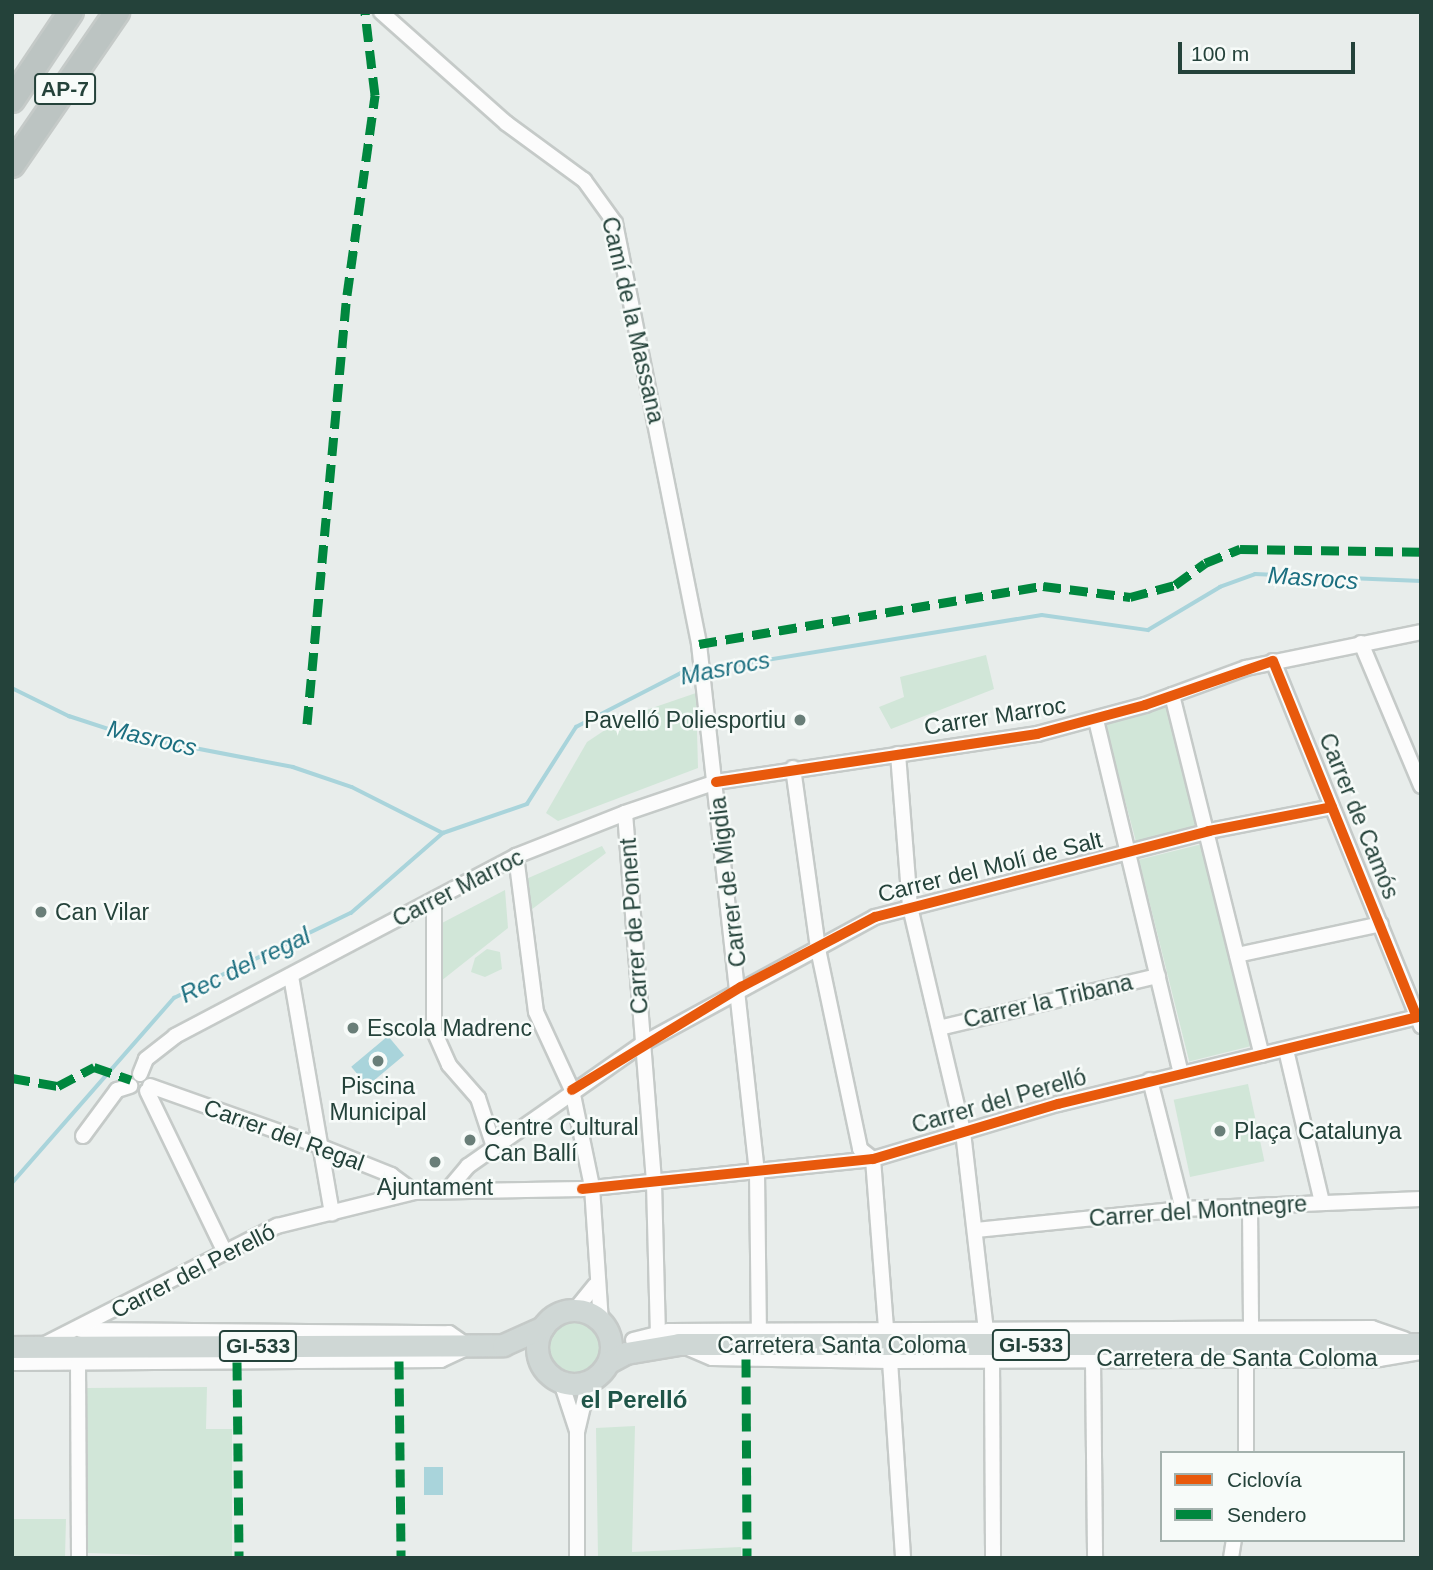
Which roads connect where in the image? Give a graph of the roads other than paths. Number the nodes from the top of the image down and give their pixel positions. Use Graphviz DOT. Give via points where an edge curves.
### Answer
graph roads {
  1 [pos="71,12"];
  2 [pos="117,12"];
  3 [pos="381,12"];
  4 [pos="12,100"];
  5 [pos="12,165"];
  6 [pos="1421,632"];
  7 [pos="1361,643"];
  8 [pos="699,644"];
  9 [pos="1273,661"];
  10 [pos="1172,695"];
  11 [pos="1096,720"];
  12 [pos="898,754"];
  13 [pos="793,768"];
  14 [pos="716,782"];
  15 [pos="1421,786"];
  16 [pos="1332,807"];
  17 [pos="625,813"];
  18 [pos="1209,831"];
  19 [pos="1129,853"];
  20 [pos="516,856"];
  21 [pos="434,900"];
  22 [pos="911,907"];
  23 [pos="1381,924"];
  24 [pos="818,949"];
  25 [pos="1237,955"];
  26 [pos="291,976"];
  27 [pos="1158,976"];
  28 [pos="741,987"];
  29 [pos="1420,1020"];
  30 [pos="939,1028"];
  31 [pos="642,1044"];
  32 [pos="1286,1050"];
  33 [pos="1262,1055"];
  34 [pos="1181,1073"];
  35 [pos="140,1074"];
  36 [pos="1150,1080"];
  37 [pos="130,1086"];
  38 [pos="149,1089"];
  39 [pos="572,1090"];
  40 [pos="963,1132"];
  41 [pos="83,1136"];
  42 [pos="319,1146"];
  43 [pos="494,1147"];
  44 [pos="873,1159"];
  45 [pos="757,1173"];
  46 [pos="654,1183"];
  47 [pos="587,1188"];
  48 [pos="447,1191"];
  49 [pos="414,1192"];
  50 [pos="1421,1199"];
  51 [pos="1322,1202"];
  52 [pos="1250,1207"];
  53 [pos="1184,1209"];
  54 [pos="332,1213"];
  55 [pos="976,1230"];
  56 [pos="224,1250"];
  57 [pos="595,1285"];
  58 [pos="575,1310"];
  59 [pos="543,1327"];
  60 [pos="605,1327"];
  61 [pos="75,1329"];
  62 [pos="886,1329"];
  63 [pos="1251,1329"];
  64 [pos="759,1330"];
  65 [pos="986,1331"];
  66 [pos="649,1342"];
  67 [pos="679,1344"];
  68 [pos="503,1345"];
  69 [pos="469,1346"];
  70 [pos="1419,1346"];
  71 [pos="12,1347"];
  72 [pos="39,1347"];
  73 [pos="992,1359"];
  74 [pos="1246,1359"];
  75 [pos="1093,1360"];
  76 [pos="890,1361"];
  77 [pos="609,1362"];
  78 [pos="12,1363"];
  79 [pos="78,1363"];
  80 [pos="541,1363"];
  81 [pos="589,1381"];
  82 [pos="561,1382"];
  83 [pos="577,1432"];
  84 [pos="1246,1451"];
  85 [pos="79,1558"];
  86 [pos="577,1558"];
  87 [pos="903,1558"];
  88 [pos="993,1558"];
  89 [pos="1095,1558"];
  1 -- 4 [label="highway, AP-7"];
  2 -- 5 [label="highway, AP-7"];
  3 -- 8 [label="street, Camí de la Massana" via="506,123 583,180 610,212"];
  6 -- 7 [label="street, Carrer Marroc"];
  7 -- 9 [label="street, Carrer Marroc"];
  7 -- 15 [label="street"];
  8 -- 14 [label="street, Carrer de Migdia"];
  9 -- 10 [label="street, Carrer Marroc"];
  9 -- 16 [label="street, Carrer de Camós"];
  10 -- 11 [label="street, Carrer Marroc"];
  10 -- 18 [label="street"];
  11 -- 12 [label="street, Carrer Marroc"];
  11 -- 19 [label="street"];
  12 -- 13 [label="street, Carrer Marroc"];
  12 -- 22 [label="street"];
  13 -- 14 [label="street, Carrer Marroc"];
  13 -- 24 [label="street"];
  14 -- 17 [label="street, Carrer Marroc"];
  14 -- 28 [label="street, Carrer de Migdia"];
  16 -- 18 [label="street, Carrer del Molí de Salt"];
  16 -- 23 [label="street, Carrer de Camós"];
  17 -- 20 [label="street, Carrer Marroc"];
  17 -- 31 [label="street, Carrer de Ponent"];
  18 -- 19 [label="street, Carrer del Molí de Salt"];
  18 -- 25 [label="street"];
  19 -- 22 [label="street, Carrer del Molí de Salt"];
  19 -- 27 [label="street"];
  20 -- 21 [label="street, Carrer Marroc"];
  20 -- 39 [label="street" via="536,1012"];
  21 -- 26 [label="street, Carrer Marroc"];
  21 -- 43 [label="street" via="435,1031 449,1065 478,1098"];
  22 -- 24 [label="street, Carrer del Molí de Salt" via="875,917"];
  22 -- 30 [label="street"];
  23 -- 25 [label="street"];
  23 -- 29 [label="street, Carrer de Camós"];
  24 -- 28 [label="street, Carrer del Molí de Salt"];
  24 -- 44 [label="street" via="860,1149"];
  25 -- 33 [label="street"];
  26 -- 35 [label="street, Carrer Marroc" via="175,1035 146,1059"];
  26 -- 42 [label="street"];
  27 -- 30 [label="street, Carrer la Tribana"];
  27 -- 34 [label="street"];
  28 -- 31 [label="street, Carrer del Molí de Salt"];
  28 -- 45 [label="street, Carrer de Migdia"];
  29 -- 32 [label="street, Carrer del Perelló"];
  30 -- 40 [label="street"];
  31 -- 39 [label="street, Carrer del Molí de Salt"];
  31 -- 46 [label="street, Carrer de Ponent"];
  32 -- 33 [label="street, Carrer del Perelló"];
  32 -- 51 [label="street"];
  33 -- 34 [label="street, Carrer del Perelló"];
  34 -- 36 [label="street, Carrer del Perelló"];
  35 -- 37 [label="street, Carrer Marroc"];
  35 -- 38 [label="street"];
  36 -- 40 [label="street, Carrer del Perelló"];
  36 -- 53 [label="street"];
  37 -- 38 [label="street, Carrer del Regal" via="138,1094"];
  37 -- 41 [label="street" via="117,1090"];
  38 -- 42 [label="street, Carrer del Regal"];
  38 -- 56 [label="street"];
  39 -- 43 [label="street, Carrer del Molí de Salt"];
  39 -- 47 [label="street"];
  40 -- 44 [label="street, Carrer del Perelló"];
  40 -- 55 [label="street"];
  42 -- 49 [label="street, Carrer del Regal" via="391,1175"];
  42 -- 54 [label="street"];
  43 -- 48 [label="street, Carrer del Molí de Salt"];
  44 -- 45 [label="street, Carrer del Perelló"];
  44 -- 62 [label="street"];
  45 -- 46 [label="street, Carrer del Perelló"];
  45 -- 64 [label="street, Carrer de Migdia"];
  46 -- 47 [label="street, Carrer del Perelló"];
  46 -- 66 [label="street, Carrer de Ponent"];
  47 -- 48 [label="street, Carrer del Perelló"];
  47 -- 57 [label="street"];
  48 -- 49 [label="street, Carrer del Perelló"];
  49 -- 54 [label="street, Carrer del Perelló"];
  50 -- 51 [label="street, Carrer del Montnegre"];
  51 -- 52 [label="street, Carrer del Montnegre"];
  52 -- 53 [label="street, Carrer del Montnegre"];
  52 -- 63 [label="street"];
  53 -- 55 [label="street, Carrer del Montnegre"];
  54 -- 56 [label="street, Carrer del Perelló" via="277,1226"];
  55 -- 65 [label="street"];
  56 -- 61 [label="street, Carrer del Perelló" via="166,1286"];
  57 -- 58 [label="street"];
  57 -- 60 [label="street"];
  58 -- 59 [label="main road, GI-533" via="556,1314"];
  58 -- 60 [label="main road, GI-533"];
  59 -- 68 [label="main road, GI-533"];
  59 -- 80 [label="main road" via="537,1345"];
  60 -- 66 [label="main road, GI-533"];
  60 -- 77 [label="main road"];
  61 -- 69 [label="street" via="449,1333"];
  61 -- 72 [label="street, Carrer del Perelló"];
  62 -- 64 [label="street, Carretera Santa Coloma"];
  62 -- 65 [label="street, Carretera Santa Coloma"];
  63 -- 65 [label="street, Carretera Santa Coloma"];
  63 -- 70 [label="street, Carretera Santa Coloma" via="1372,1328"];
  64 -- 66 [label="street, Carretera Santa Coloma"];
  66 -- 67 [label="main road, Carretera Santa Coloma / GI-533"];
  66 -- 77 [label="main road, Carretera Santa Coloma / GI-533"];
  67 -- 70 [label="main road, Carretera Santa Coloma / GI-533"];
  67 -- 76 [label="street, Carretera de Santa Coloma" via="712,1358"];
  68 -- 69 [label="main road, GI-533"];
  68 -- 80 [label="main road, GI-533"];
  69 -- 72 [label="main road, GI-533"];
  69 -- 79 [label="street" via="441,1360"];
  70 -- 74 [label="street, Carretera de Santa Coloma" via="1379,1359"];
  71 -- 72 [label="main road, GI-533"];
  73 -- 75 [label="street, Carretera de Santa Coloma"];
  73 -- 76 [label="street, Carretera de Santa Coloma"];
  73 -- 88 [label="street"];
  74 -- 75 [label="street, Carretera de Santa Coloma"];
  74 -- 84 [label="street"];
  75 -- 89 [label="street"];
  76 -- 87 [label="street"];
  77 -- 81 [label="main road, GI-533"];
  78 -- 79 [label="street"];
  79 -- 85 [label="street"];
  80 -- 82 [label="main road, GI-533"];
  81 -- 82 [label="main road"];
  81 -- 83 [label="street"];
  82 -- 83 [label="street"];
  83 -- 86 [label="street"];
}
